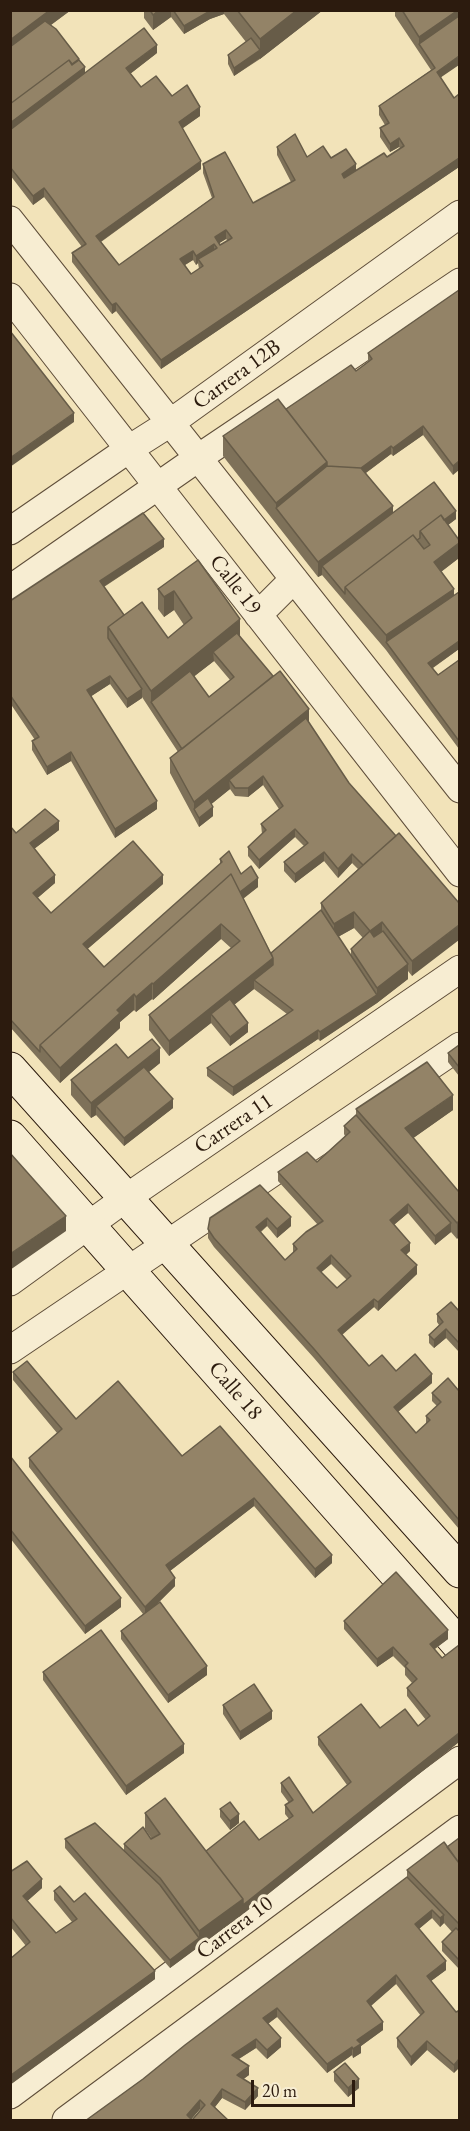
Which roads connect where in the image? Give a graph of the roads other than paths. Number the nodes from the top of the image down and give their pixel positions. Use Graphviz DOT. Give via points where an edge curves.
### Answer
graph roads {
  1 [pos="459,214"];
  2 [pos="14,231"];
  3 [pos="459,282"];
  4 [pos="10,297"];
  5 [pos="170,423"];
  6 [pos="129,449"];
  7 [pos="198,458"];
  8 [pos="158,486"];
  9 [pos="10,531"];
  10 [pos="294,579"];
  11 [pos="10,588"];
  12 [pos="258,615"];
  13 [pos="459,789"];
  14 [pos="459,873"];
  15 [pos="459,969"];
  16 [pos="459,1046"];
  17 [pos="10,1069"];
  18 [pos="10,1137"];
  19 [pos="126,1198"];
  20 [pos="89,1227"];
  21 [pos="167,1244"];
  22 [pos="128,1270"];
  23 [pos="10,1282"];
  24 [pos="10,1350"];
  25 [pos="459,1571"];
  26 [pos="459,1646"];
  27 [pos="459,1760"];
  28 [pos="459,1829"];
  29 [pos="10,2095"];
  30 [pos="66,2121"];
  1 -- 5 [label="street, Carrera 12B"];
  2 -- 5 [label="street"];
  3 -- 7 [label="street, Carrera 12B"];
  4 -- 6 [label="street, Calle 19"];
  5 -- 6 [label="street, Carrera 12B"];
  5 -- 7 [label="street"];
  6 -- 8 [label="street, Calle 19"];
  6 -- 9 [label="street, Carrera 12B"];
  7 -- 8 [label="street, Carrera 12B"];
  7 -- 10 [label="street"];
  8 -- 11 [label="street, Carrera 12B"];
  8 -- 12 [label="street, Calle 19"];
  10 -- 12 [label="street"];
  10 -- 13 [label="street"];
  12 -- 14 [label="street, Calle 19"];
  15 -- 19 [label="street, Carrera 11"];
  16 -- 21 [label="street"];
  17 -- 19 [label="street, Calle 18"];
  18 -- 20 [label="street, Calle 18"];
  19 -- 20 [label="street, Carrera 11"];
  19 -- 21 [label="street, Calle 18"];
  20 -- 22 [label="street, Calle 18"];
  20 -- 23 [label="street, Carrera 11"];
  21 -- 22 [label="street"];
  21 -- 25 [label="street, Calle 18"];
  22 -- 24 [label="street"];
  22 -- 26 [label="street, Calle 18"];
  27 -- 29 [label="street, Carrera 10"];
  28 -- 30 [label="street"];
}
